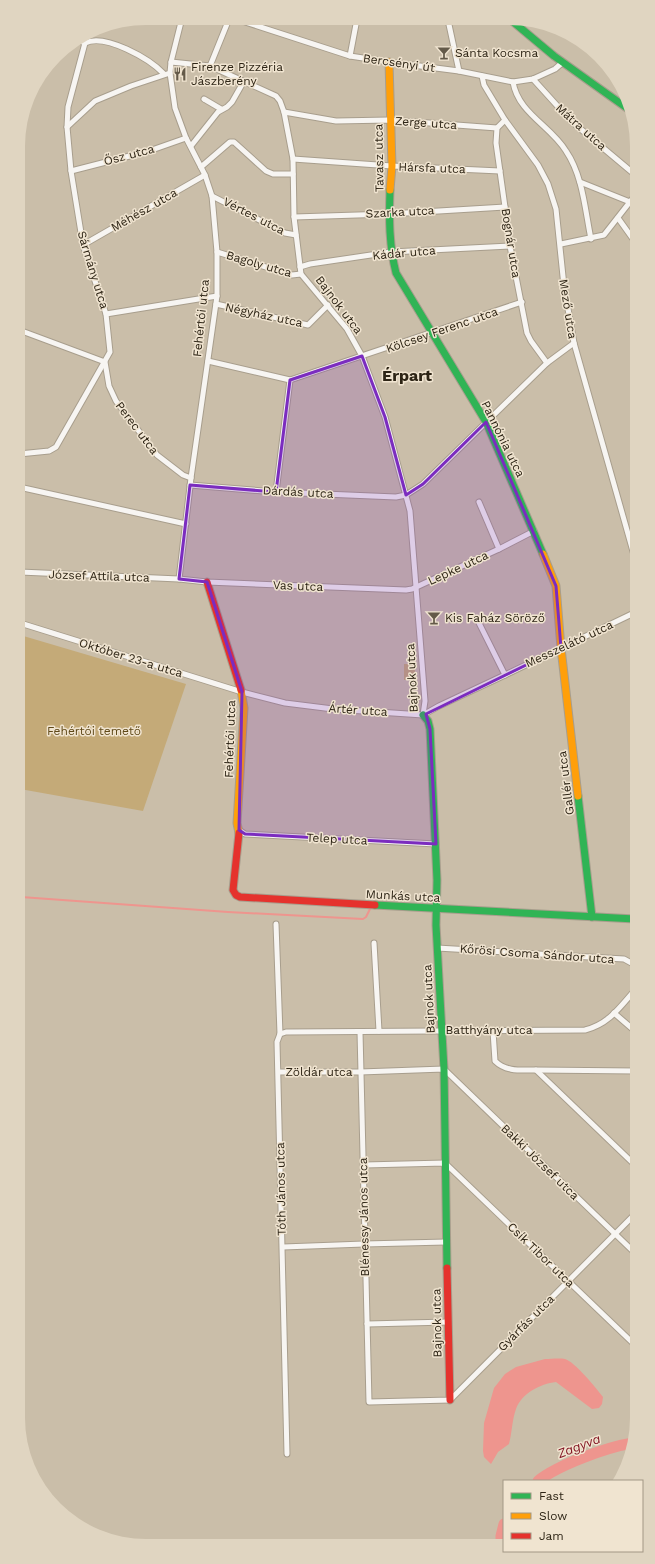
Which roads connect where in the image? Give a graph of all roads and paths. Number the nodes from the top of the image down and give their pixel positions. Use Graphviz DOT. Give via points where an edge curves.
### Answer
graph roads {
  1 [pos="180,25"];
  2 [pos="226,25"];
  3 [pos="254,25"];
  4 [pos="356,25"];
  5 [pos="449,25"];
  6 [pos="517,25"];
  7 [pos="85,43"];
  8 [pos="350,56"];
  9 [pos="171,62"];
  10 [pos="389,62"];
  11 [pos="563,62"];
  12 [pos="210,66"];
  13 [pos="459,71"];
  14 [pos="170,73"];
  15 [pos="164,74"];
  16 [pos="482,76"];
  17 [pos="533,79"];
  18 [pos="244,81"];
  19 [pos="513,82"];
  20 [pos="204,99"];
  21 [pos="621,101"];
  22 [pos="221,109"];
  23 [pos="284,112"];
  24 [pos="389,120"];
  25 [pos="505,120"];
  26 [pos="68,127"];
  27 [pos="497,128"];
  28 [pos="186,138"];
  29 [pos="191,146"];
  30 [pos="293,159"];
  31 [pos="392,166"];
  32 [pos="201,167"];
  33 [pos="70,171"];
  34 [pos="500,171"];
  35 [pos="630,171"];
  36 [pos="293,174"];
  37 [pos="205,175"];
  38 [pos="580,182"];
  39 [pos="212,196"];
  40 [pos="630,200"];
  41 [pos="630,201"];
  42 [pos="506,206"];
  43 [pos="389,214"];
  44 [pos="294,217"];
  45 [pos="618,218"];
  46 [pos="296,235"];
  47 [pos="630,235"];
  48 [pos="591,239"];
  49 [pos="561,244"];
  50 [pos="83,245"];
  51 [pos="510,246"];
  52 [pos="217,252"];
  53 [pos="391,252"];
  54 [pos="300,267"];
  55 [pos="301,274"];
  56 [pos="217,296"];
  57 [pos="522,302"];
  58 [pos="216,304"];
  59 [pos="328,305"];
  60 [pos="106,314"];
  61 [pos="25,332"];
  62 [pos="432,333"];
  63 [pos="574,343"];
  64 [pos="362,356"];
  65 [pos="208,361"];
  66 [pos="105,362"];
  67 [pos="547,362"];
  68 [pos="290,380"];
  69 [pos="486,422"];
  70 [pos="25,454"];
  71 [pos="191,478"];
  72 [pos="190,485"];
  73 [pos="25,488"];
  74 [pos="276,492"];
  75 [pos="406,495"];
  76 [pos="479,502"];
  77 [pos="186,524"];
  78 [pos="534,531"];
  79 [pos="630,541"];
  80 [pos="499,549"];
  81 [pos="25,572"];
  82 [pos="179,579"];
  83 [pos="207,582"];
  84 [pos="417,587"];
  85 [pos="630,615"];
  86 [pos="479,623"];
  87 [pos="25,625"];
  88 [pos="561,648"];
  89 [pos="504,675"];
  90 [pos="242,692"];
  91 [pos="423,715"];
  92 [pos="239,830"];
  93 [pos="436,844"];
  94 [pos="436,909"];
  95 [pos="592,917"];
  96 [pos="630,919"];
  97 [pos="276,924"];
  98 [pos="374,943"];
  99 [pos="437,948"];
  100 [pos="630,963"];
  101 [pos="630,995"];
  102 [pos="614,1013"];
  103 [pos="630,1027"];
  104 [pos="441,1030"];
  105 [pos="493,1031"];
  106 [pos="360,1032"];
  107 [pos="379,1032"];
  108 [pos="280,1034"];
  109 [pos="444,1069"];
  110 [pos="536,1070"];
  111 [pos="630,1071"];
  112 [pos="278,1072"];
  113 [pos="360,1072"];
  114 [pos="630,1160"];
  115 [pos="446,1163"];
  116 [pos="364,1165"];
  117 [pos="630,1219"];
  118 [pos="616,1234"];
  119 [pos="446,1242"];
  120 [pos="364,1244"];
  121 [pos="283,1247"];
  122 [pos="630,1248"];
  123 [pos="568,1281"];
  124 [pos="448,1322"];
  125 [pos="367,1324"];
  126 [pos="630,1340"];
  127 [pos="450,1400"];
  128 [pos="287,1454"];
  1 -- 9 [label="street, Fehértói utca"];
  2 -- 12 [label="street"];
  3 -- 8 [label="street, Bercsényi út"];
  4 -- 8 [label="street"];
  5 -- 13 [label="street"];
  6 -- 11 [label="street"];
  7 -- 15 [label="street" via="96,40 117,46 149,61"];
  7 -- 26 [label="street, Sármány utca" via="68,107"];
  8 -- 10 [label="street, Bercsényi út"];
  9 -- 12 [label="street, Bajnok utca"];
  9 -- 14 [label="street, Fehértói utca"];
  10 -- 13 [label="street, Bercsényi út"];
  10 -- 24 [label="street, Tavasz utca"];
  11 -- 17 [label="street, Bercsényi út" via="555,69"];
  11 -- 21 [label="street"];
  12 -- 18 [label="street, Bajnok utca"];
  13 -- 16 [label="street, Bercsényi út"];
  14 -- 15 [label="street"];
  14 -- 28 [label="street, Fehértói utca" via="175,108"];
  15 -- 26 [label="street" via="95,101"];
  16 -- 19 [label="street, Bercsényi út"];
  16 -- 25 [label="street, Mező utca" via="484,85"];
  17 -- 19 [label="street, Bercsényi út"];
  17 -- 35 [label="street, Mátra utca" via="570,121"];
  18 -- 22 [label="street" via="232,102"];
  18 -- 23 [label="street, Bajnok utca" via="276,96"];
  19 -- 38 [label="street" via="526,109 566,150"];
  20 -- 22 [label="street"];
  22 -- 29 [label="street"];
  23 -- 24 [label="street, Zerge utca" via="336,121"];
  23 -- 30 [label="street, Bajnok utca"];
  24 -- 27 [label="street, Zerge utca"];
  24 -- 31 [label="street, Tavasz utca"];
  25 -- 27 [label="street"];
  25 -- 49 [label="street, Mező utca" via="538,165 548,184 556,209"];
  26 -- 33 [label="street, Sármány utca"];
  27 -- 34 [label="street, Bognár utca" via="496,143"];
  28 -- 29 [label="street, Fehértói utca"];
  28 -- 33 [label="street, Ősz utca" via="149,151"];
  29 -- 32 [label="street, Fehértói utca"];
  30 -- 31 [label="street, Hársfa utca"];
  30 -- 36 [label="street, Bajnok utca"];
  31 -- 34 [label="street, Hársfa utca"];
  31 -- 43 [label="street, Tavasz utca"];
  32 -- 36 [label="street" via="230,142 234,142 266,171 273,174"];
  32 -- 37 [label="street, Fehértói utca"];
  33 -- 50 [label="street, Sármány utca"];
  34 -- 42 [label="street, Bognár utca"];
  36 -- 44 [label="street, Bajnok utca"];
  37 -- 39 [label="street, Fehértói utca"];
  37 -- 50 [label="street, Méhész utca"];
  38 -- 40 [label="street"];
  38 -- 48 [label="street"];
  39 -- 46 [label="street, Vértes utca" via="285,233"];
  39 -- 52 [label="street, Fehértói utca"];
  41 -- 45 [label="street"];
  42 -- 43 [label="street, Szarka utca"];
  42 -- 51 [label="street, Bognár utca"];
  43 -- 44 [label="street, Szarka utca"];
  43 -- 53 [label="street, Tavasz utca"];
  44 -- 46 [label="street, Bajnok utca"];
  45 -- 47 [label="street"];
  45 -- 48 [label="street" via="604,235"];
  46 -- 54 [label="street, Bajnok utca"];
  48 -- 49 [label="street"];
  49 -- 63 [label="street, Mező utca" via="564,286"];
  50 -- 60 [label="street, Sármány utca"];
  51 -- 53 [label="street, Kádár utca"];
  51 -- 57 [label="street, Bognár utca"];
  52 -- 55 [label="street, Bagoly utca" via="292,275"];
  52 -- 56 [label="street, Fehértói utca"];
  53 -- 54 [label="street, Kádár utca"];
  53 -- 62 [label="street, Pannónia utca" via="402,285"];
  54 -- 55 [label="street, Bajnok utca"];
  55 -- 59 [label="street, Bajnok utca"];
  56 -- 58 [label="street, Fehértói utca"];
  56 -- 60 [label="street"];
  57 -- 62 [label="street, Kölcsey Ferenc utca"];
  57 -- 67 [label="street, Bognár utca" via="527,333"];
  58 -- 59 [label="street, Négyház utca" via="308,325"];
  58 -- 65 [label="street, Fehértói utca"];
  59 -- 64 [label="street, Bajnok utca"];
  60 -- 66 [label="street, Sármány utca" via="110,352"];
  61 -- 66 [label="street"];
  62 -- 64 [label="street, Kölcsey Ferenc utca"];
  62 -- 69 [label="street, Pannónia utca"];
  63 -- 67 [label="street"];
  63 -- 79 [label="street, Mező utca"];
  64 -- 68 [label="street, Kölcsey Ferenc utca"];
  64 -- 75 [label="street, Bajnok utca" via="385,417"];
  65 -- 68 [label="street"];
  65 -- 71 [label="street, Fehértói utca"];
  66 -- 70 [label="street, Sármány utca" via="56,447 49,452"];
  66 -- 71 [label="street, Perec utca" via="109,386 116,401 157,455"];
  67 -- 69 [label="street"];
  68 -- 74 [label="street"];
  69 -- 75 [label="street" via="423,484"];
  69 -- 78 [label="street, Pannónia utca"];
  71 -- 72 [label="street, Fehértói utca"];
  72 -- 74 [label="street, Dárdás utca"];
  72 -- 77 [label="street, Fehértói utca"];
  73 -- 77 [label="street"];
  74 -- 75 [label="street, Dárdás utca" via="396,497"];
  75 -- 84 [label="street, Bajnok utca" via="410,511"];
  76 -- 80 [label="street, Lepke utca"];
  77 -- 82 [label="street, Fehértói utca"];
  78 -- 80 [label="street, Lepke utca"];
  78 -- 88 [label="street, Pannónia utca" via="556,586"];
  80 -- 84 [label="street, Lepke utca"];
  81 -- 82 [label="street, József Attila utca"];
  82 -- 83 [label="street, Vas utca"];
  83 -- 84 [label="street, Vas utca" via="406,590"];
  83 -- 90 [label="street, Fehértói utca"];
  84 -- 91 [label="street, Bajnok utca" via="425,701"];
  85 -- 88 [label="street, Messzelátó utca"];
  86 -- 89 [label="street"];
  87 -- 90 [label="street, Október 23-a utca"];
  88 -- 89 [label="street, Messzelátó utca"];
  88 -- 95 [label="street, Gallér utca"];
  89 -- 91 [label="street"];
  90 -- 91 [label="street, Ártér utca" via="286,703 333,709"];
  90 -- 92 [label="street, Fehértói utca" via="244,708 237,823"];
  91 -- 93 [label="street, Bajnok utca" via="430,729"];
  92 -- 93 [label="street, Telep utca" via="245,834"];
  92 -- 94 [label="street, Munkás utca" via="233,890 240,897"];
  93 -- 94 [label="street, Bajnok utca"];
  94 -- 95 [label="street, Munkás utca"];
  94 -- 99 [label="street, Bajnok utca"];
  95 -- 96 [label="street, Munkás utca"];
  97 -- 108 [label="street, Tóth János utca"];
  98 -- 107 [label="street"];
  99 -- 100 [label="street, Kőrösi Csoma Sándor utca" via="624,960"];
  99 -- 104 [label="street, Bajnok utca"];
  101 -- 102 [label="street, Batthyány utca"];
  102 -- 103 [label="street"];
  102 -- 105 [label="street, Batthyány utca" via="597,1027 585,1030"];
  104 -- 105 [label="street, Batthyány utca"];
  104 -- 107 [label="street, Batthyány utca"];
  104 -- 109 [label="street, Bajnok utca"];
  105 -- 110 [label="street" via="495,1061 500,1066"];
  106 -- 107 [label="street, Batthyány utca"];
  106 -- 108 [label="street, Batthyány utca"];
  106 -- 113 [label="street, Blénessy János utca"];
  108 -- 112 [label="street, Tóth János utca"];
  109 -- 113 [label="street, Zöldár utca"];
  109 -- 115 [label="street, Bajnok utca"];
  109 -- 118 [label="street, Bakki József utca"];
  110 -- 111 [label="street"];
  110 -- 114 [label="street"];
  112 -- 113 [label="street, Zöldár utca"];
  112 -- 121 [label="street, Tóth János utca"];
  113 -- 116 [label="street, Blénessy János utca"];
  115 -- 116 [label="street"];
  115 -- 119 [label="street, Bajnok utca"];
  115 -- 123 [label="street, Csík Tibor utca"];
  116 -- 120 [label="street, Blénessy János utca"];
  117 -- 118 [label="street, Gyárfás utca"];
  118 -- 122 [label="street, Bakki József utca"];
  118 -- 123 [label="street, Gyárfás utca"];
  119 -- 120 [label="street"];
  119 -- 124 [label="street, Bajnok utca"];
  120 -- 121 [label="street"];
  120 -- 125 [label="street, Blénessy János utca"];
  121 -- 128 [label="street, Tóth János utca"];
  123 -- 126 [label="street, Csík Tibor utca"];
  123 -- 127 [label="street, Gyárfás utca"];
  124 -- 125 [label="street"];
  124 -- 127 [label="street, Bajnok utca"];
  125 -- 127 [label="street, Blénessy János utca" via="369,1402"];
}
